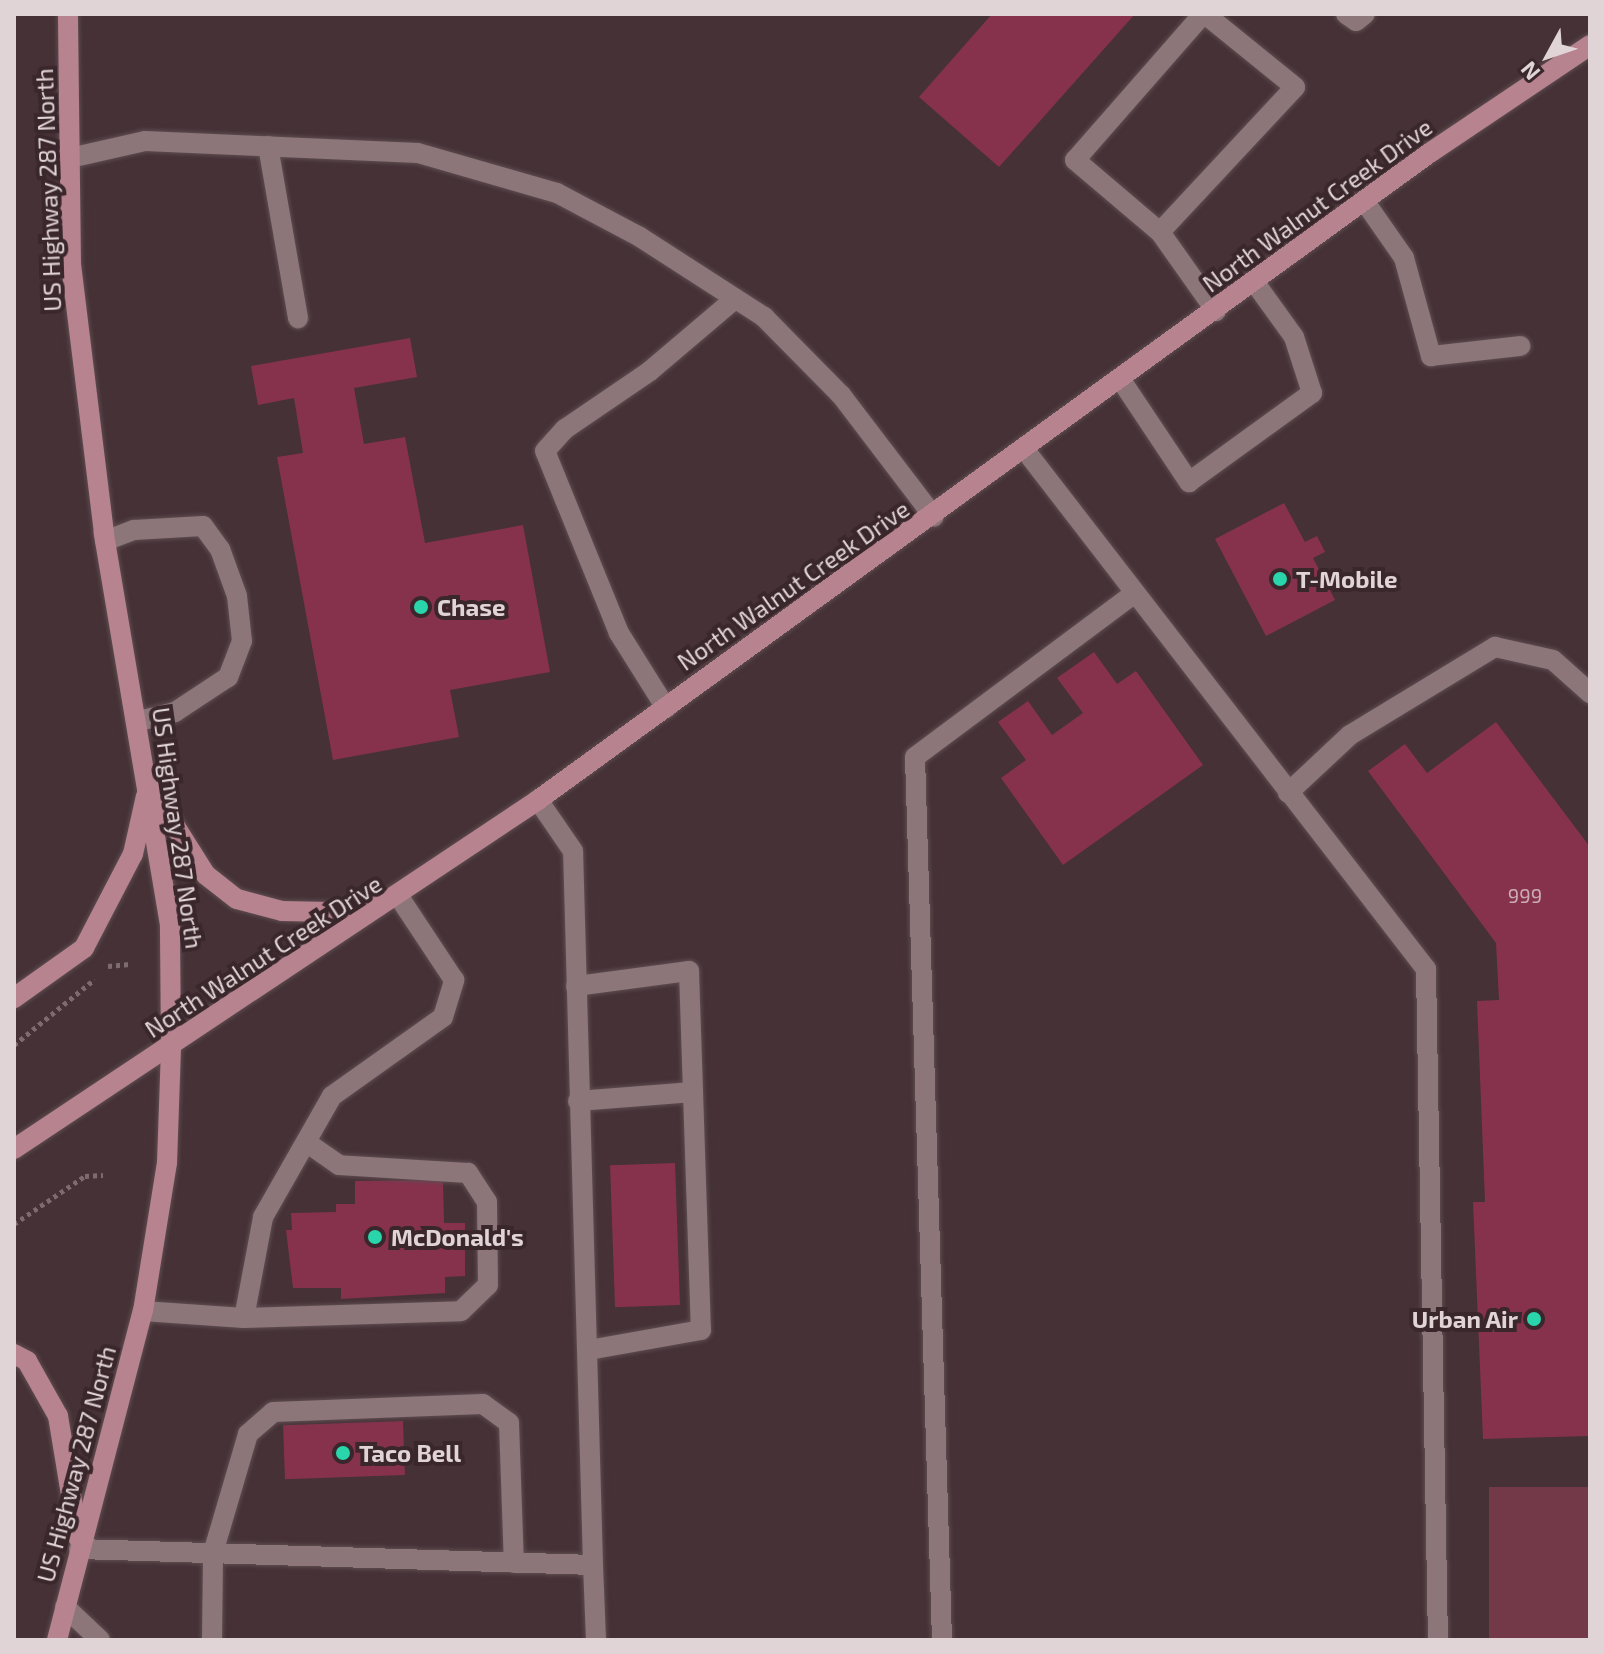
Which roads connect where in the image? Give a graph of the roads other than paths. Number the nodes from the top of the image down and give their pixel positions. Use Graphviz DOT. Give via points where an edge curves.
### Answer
graph roads {
  1 [pos="68,14"];
  2 [pos="1204,14"];
  3 [pos="1346,14"];
  4 [pos="1365,14"];
  5 [pos="1590,45"];
  6 [pos="268,146"];
  7 [pos="70,158"];
  8 [pos="1365,202"];
  9 [pos="1160,232"];
  10 [pos="1255,283"];
  11 [pos="735,299"];
  12 [pos="1216,311"];
  13 [pos="298,318"];
  14 [pos="1520,346"];
  15 [pos="1121,380"];
  16 [pos="1025,450"];
  17 [pos="934,517"];
  18 [pos="105,541"];
  19 [pos="1132,595"];
  20 [pos="1590,693"];
  21 [pos="666,708"];
  22 [pos="138,721"];
  23 [pos="149,784"];
  24 [pos="1288,793"];
  25 [pos="538,800"];
  26 [pos="399,897"];
  27 [pos="576,986"];
  28 [pos="14,998"];
  29 [pos="171,1048"];
  30 [pos="693,1092"];
  31 [pos="578,1101"];
  32 [pos="306,1142"];
  33 [pos="14,1149"];
  34 [pos="143,1311"];
  35 [pos="244,1318"];
  36 [pos="589,1350"];
  37 [pos="14,1354"];
  38 [pos="79,1549"];
  39 [pos="213,1553"];
  40 [pos="514,1563"];
  41 [pos="593,1565"];
  42 [pos="65,1607"];
  43 [pos="57,1640"];
  44 [pos="100,1640"];
  45 [pos="212,1640"];
  46 [pos="596,1640"];
  47 [pos="942,1640"];
  48 [pos="1438,1640"];
  1 -- 7 [label="main road, US Highway 287 North"];
  2 -- 9 [label="lane" via="1075,160"];
  2 -- 9 [label="lane" via="1295,87"];
  3 -- 4 [label="lane" via="1356,21"];
  5 -- 8 [label="main road, North Walnut Creek Drive"];
  6 -- 7 [label="lane" via="145,141"];
  6 -- 11 [label="lane" via="418,153 557,193 640,237"];
  6 -- 13 [label="lane"];
  7 -- 18 [label="main road, US Highway 287 North" via="71,264"];
  8 -- 10 [label="main road, North Walnut Creek Drive"];
  8 -- 14 [label="lane" via="1404,258 1431,356"];
  9 -- 12 [label="lane"];
  10 -- 12 [label="main road, North Walnut Creek Drive"];
  10 -- 15 [label="lane" via="1294,337 1312,393 1189,482"];
  11 -- 17 [label="lane" via="764,317 841,395"];
  11 -- 21 [label="lane" via="650,371 565,429 545,451 619,633"];
  12 -- 15 [label="main road, North Walnut Creek Drive"];
  15 -- 16 [label="main road, North Walnut Creek Drive"];
  16 -- 17 [label="main road, North Walnut Creek Drive"];
  16 -- 19 [label="lane"];
  17 -- 21 [label="main road, North Walnut Creek Drive"];
  18 -- 22 [label="main road, US Highway 287 North"];
  18 -- 22 [label="lane" via="134,530 203,526 220,549 237,596 242,641 228,677 175,712"];
  19 -- 24 [label="lane"];
  19 -- 47 [label="lane" via="915,757"];
  20 -- 24 [label="lane" via="1553,660 1495,647 1350,735"];
  21 -- 25 [label="main road, North Walnut Creek Drive"];
  22 -- 23 [label="main road, US Highway 287 North"];
  23 -- 26 [label="main road" via="206,875 237,899 282,911 331,912"];
  23 -- 28 [label="main road" via="133,854 111,906 84,948"];
  23 -- 29 [label="main road, US Highway 287 North" via="170,925"];
  24 -- 48 [label="lane" via="1426,969"];
  25 -- 26 [label="main road, North Walnut Creek Drive"];
  25 -- 27 [label="lane" via="573,851"];
  26 -- 29 [label="main road, North Walnut Creek Drive"];
  26 -- 32 [label="lane" via="454,980 443,1017 332,1096"];
  27 -- 30 [label="lane" via="689,971"];
  27 -- 31 [label="lane"];
  29 -- 33 [label="main road, North Walnut Creek Drive"];
  29 -- 34 [label="main road, US Highway 287 North" via="167,1163"];
  30 -- 31 [label="lane"];
  30 -- 36 [label="lane" via="701,1330"];
  31 -- 36 [label="lane"];
  32 -- 35 [label="lane" via="263,1217"];
  32 -- 35 [label="lane" via="339,1165 468,1173 480,1184 487,1202 488,1285 461,1311"];
  34 -- 35 [label="lane"];
  34 -- 38 [label="main road, US Highway 287 North"];
  36 -- 41 [label="lane"];
  37 -- 38 [label="main road" via="27,1361 58,1416"];
  38 -- 39 [label="lane"];
  38 -- 42 [label="main road, US Highway 287 North"];
  39 -- 40 [label="lane"];
  39 -- 40 [label="lane" via="248,1434 273,1412 483,1404 509,1423"];
  39 -- 45 [label="lane"];
  40 -- 41 [label="lane"];
  41 -- 46 [label="lane"];
  42 -- 43 [label="main road, US Highway 287 North"];
  42 -- 44 [label="lane"];
}
